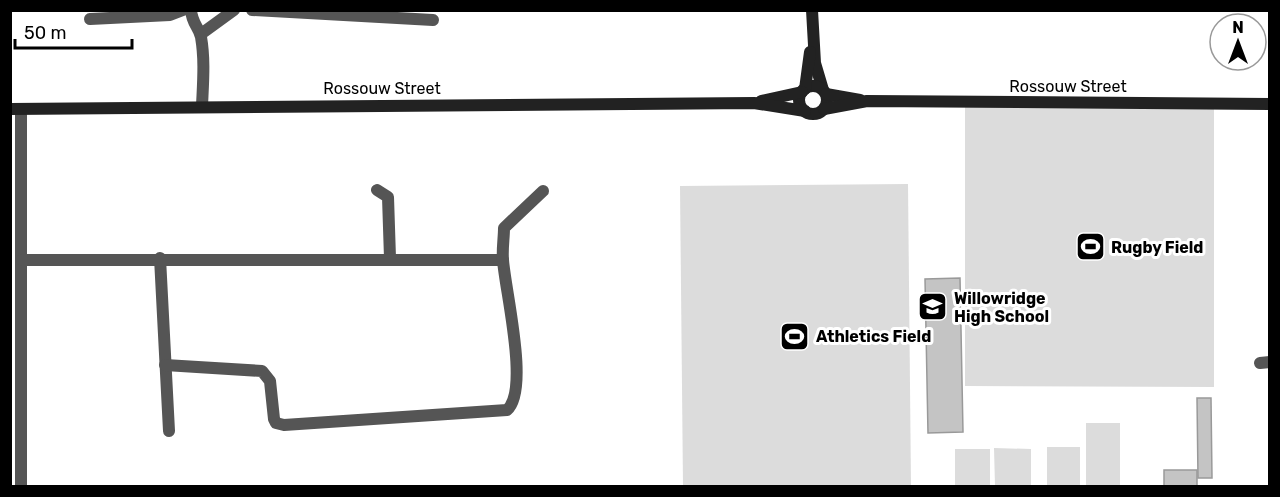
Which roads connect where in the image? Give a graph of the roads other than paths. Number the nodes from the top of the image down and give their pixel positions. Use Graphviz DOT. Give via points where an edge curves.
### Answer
graph roads {
  1 [pos="183,10"];
  2 [pos="191,10"];
  3 [pos="234,10"];
  4 [pos="252,10"];
  5 [pos="812,10"];
  6 [pos="90,19"];
  7 [pos="433,20"];
  8 [pos="201,34"];
  9 [pos="813,39"];
  10 [pos="803,91"];
  11 [pos="825,92"];
  12 [pos="867,101"];
  13 [pos="754,103"];
  14 [pos="1269,104"];
  15 [pos="202,106"];
  16 [pos="16,109"];
  17 [pos="824,109"];
  18 [pos="805,111"];
  19 [pos="377,190"];
  20 [pos="543,191"];
  21 [pos="16,204"];
  22 [pos="160,258"];
  23 [pos="390,258"];
  24 [pos="22,260"];
  25 [pos="503,260"];
  26 [pos="165,365"];
  27 [pos="16,395"];
  28 [pos="170,430"];
  29 [pos="21,486"];
  1 -- 6 [label="street" via="170,15"];
  2 -- 8 [label="street" via="192,23"];
  3 -- 8 [label="street"];
  4 -- 7 [label="street"];
  5 -- 9 [label="main road"];
  8 -- 15 [label="street"];
  9 -- 10 [label="main road"];
  9 -- 11 [label="main road" via="815,63"];
  10 -- 11 [label="main road" via="812,86"];
  10 -- 13 [label="main road, Rossouw Street"];
  10 -- 18 [label="main road" via="800,104"];
  11 -- 12 [label="main road, Rossouw Street"];
  11 -- 17 [label="main road"];
  12 -- 14 [label="main road, Rossouw Street"];
  12 -- 17 [label="main road, Rossouw Street"];
  13 -- 15 [label="main road, Rossouw Street"];
  13 -- 18 [label="main road, Rossouw Street"];
  15 -- 16 [label="main road, Rossouw Street"];
  16 -- 21 [label="street"];
  17 -- 18 [label="main road" via="812,114"];
  19 -- 23 [label="street" via="388,197"];
  20 -- 25 [label="street" via="504,228"];
  21 -- 24 [label="street"];
  22 -- 23 [label="street"];
  22 -- 24 [label="street"];
  22 -- 26 [label="street"];
  23 -- 25 [label="street"];
  24 -- 27 [label="street"];
  25 -- 26 [label="street" via="516,335 515,399 507,410 284,425 274,419 270,381 262,371"];
  26 -- 28 [label="street"];
  27 -- 29 [label="street"];
}
